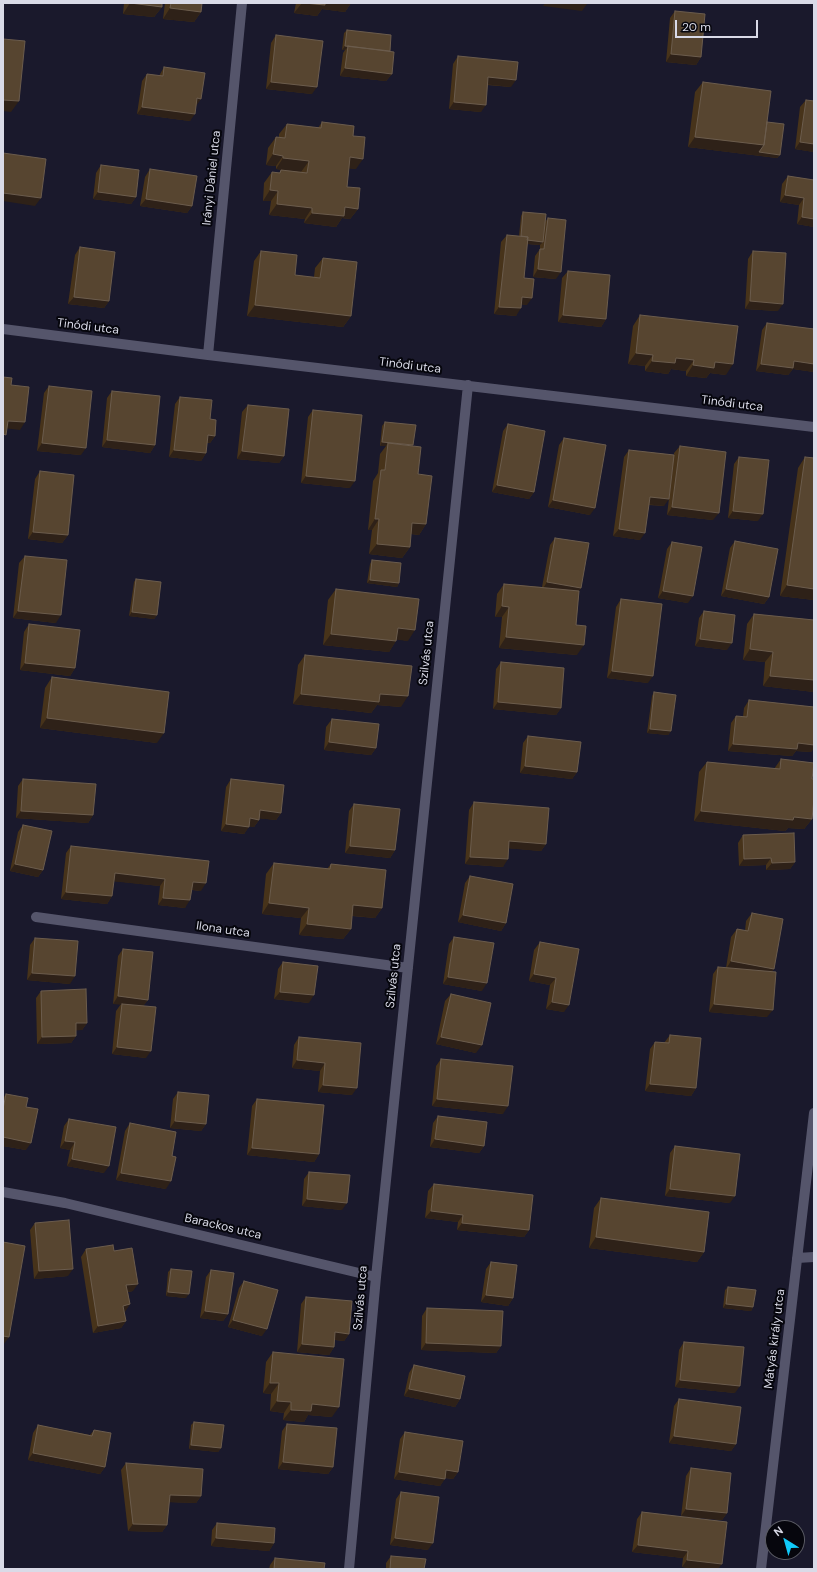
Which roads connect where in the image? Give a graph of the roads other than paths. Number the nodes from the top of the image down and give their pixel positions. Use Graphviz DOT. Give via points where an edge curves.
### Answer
graph roads {
  1 [pos="242,3"];
  2 [pos="3,328"];
  3 [pos="208,355"];
  4 [pos="468,386"];
  5 [pos="814,427"];
  6 [pos="36,917"];
  7 [pos="408,968"];
  8 [pos="814,1113"];
  9 [pos="3,1192"];
  10 [pos="814,1257"];
  11 [pos="797,1258"];
  12 [pos="376,1277"];
  13 [pos="349,1569"];
  14 [pos="761,1569"];
  1 -- 3 [label="street, Irányi Dániel utca"];
  2 -- 3 [label="street, Tinódi utca"];
  3 -- 4 [label="street, Tinódi utca"];
  4 -- 5 [label="street, Tinódi utca"];
  4 -- 7 [label="street, Szilvás utca"];
  6 -- 7 [label="street, Ilona utca"];
  7 -- 12 [label="street, Szilvás utca"];
  8 -- 11 [label="street, Mátyás király utca"];
  9 -- 12 [label="street, Barackos utca" via="65,1203"];
  10 -- 11 [label="street"];
  11 -- 14 [label="street, Mátyás király utca"];
  12 -- 13 [label="street, Szilvás utca"];
}
